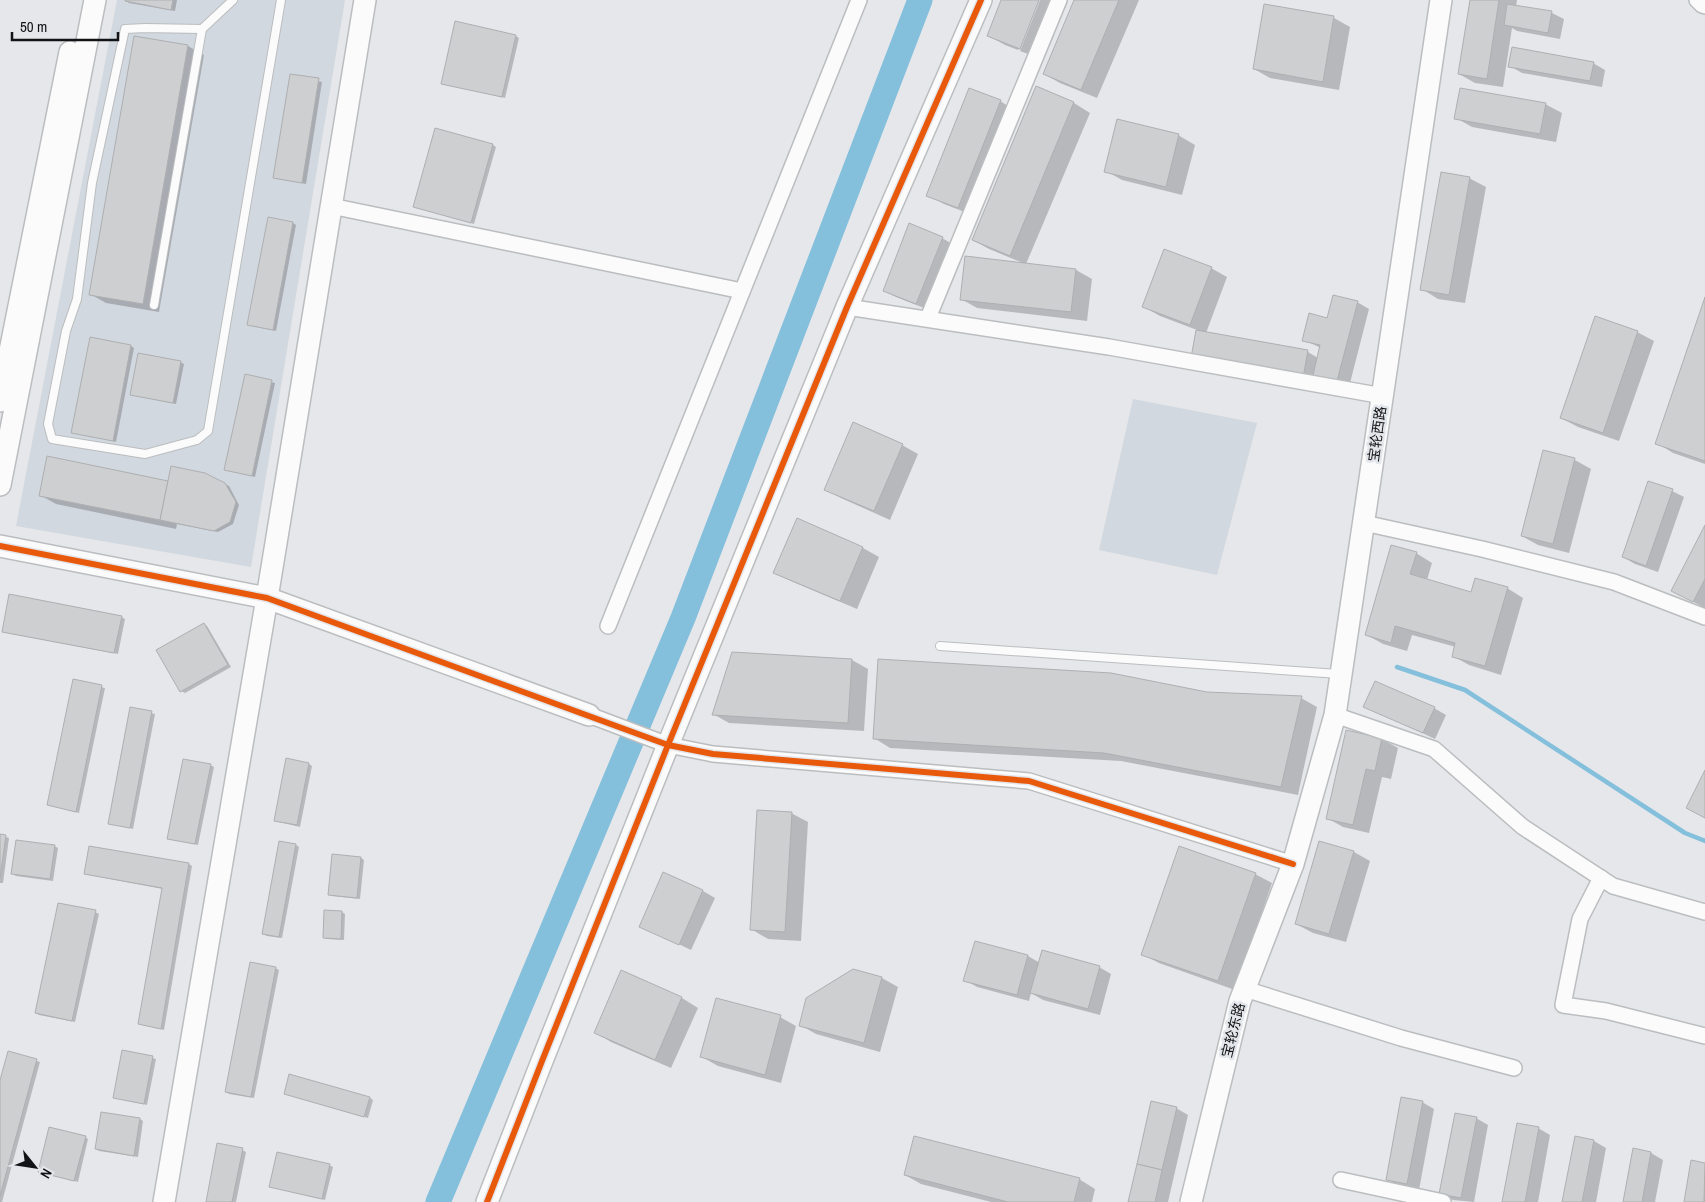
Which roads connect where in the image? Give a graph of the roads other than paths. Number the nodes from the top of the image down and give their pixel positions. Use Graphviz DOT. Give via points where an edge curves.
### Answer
graph roads {
  1 [pos="80,0"];
  2 [pos="95,0"];
  3 [pos="233,0"];
  4 [pos="281,0"];
  5 [pos="365,0"];
  6 [pos="859,0"];
  7 [pos="981,0"];
  8 [pos="1059,0"];
  9 [pos="1441,0"];
  10 [pos="1697,0"];
  11 [pos="1705,6"];
  12 [pos="202,29"];
  13 [pos="331,206"];
  14 [pos="742,290"];
  15 [pos="154,305"];
  16 [pos="847,307"];
  17 [pos="928,318"];
  18 [pos="1383,396"];
  19 [pos="0,401"];
  20 [pos="0,484"];
  21 [pos="1364,523"];
  22 [pos="0,546"];
  23 [pos="267,598"];
  24 [pos="1705,617"];
  25 [pos="608,626"];
  26 [pos="940,646"];
  27 [pos="1341,674"];
  28 [pos="589,715"];
  29 [pos="1335,715"];
  30 [pos="660,743"];
  31 [pos="1293,864"];
  32 [pos="1601,878"];
  33 [pos="1705,912"];
  34 [pos="1245,989"];
  35 [pos="1705,1036"];
  36 [pos="1514,1068"];
  37 [pos="1341,1180"];
  38 [pos="164,1202"];
  39 [pos="487,1202"];
  40 [pos="1191,1202"];
  41 [pos="1443,1202"];
  1 -- 19 [label="street"];
  2 -- 20 [label="street"];
  3 -- 12 [label="lane"];
  4 -- 12 [label="lane" via="208,431 197,440 145,454 52,439 48,424 66,331 77,299 92,183 125,29"];
  5 -- 13 [label="street"];
  6 -- 14 [label="street"];
  7 -- 16 [label="street"];
  8 -- 17 [label="street"];
  9 -- 18 [label="street, 宝轮西路"];
  10 -- 11 [label="street"];
  12 -- 15 [label="lane"];
  13 -- 14 [label="street"];
  13 -- 23 [label="street"];
  14 -- 25 [label="street"];
  16 -- 17 [label="street"];
  16 -- 30 [label="street"];
  17 -- 18 [label="street"];
  18 -- 21 [label="street, 宝轮西路"];
  21 -- 24 [label="street" via="1614,582"];
  21 -- 27 [label="street, 宝轮西路"];
  22 -- 23 [label="street"];
  23 -- 28 [label="street"];
  23 -- 38 [label="street"];
  26 -- 27 [label="lane"];
  27 -- 29 [label="street, 宝轮西路"];
  28 -- 30 [label="street"];
  29 -- 31 [label="street, 宝轮西路"];
  29 -- 32 [label="street" via="1434,749 1522,826"];
  30 -- 31 [label="street" via="713,754 1029,781"];
  30 -- 39 [label="street"];
  31 -- 34 [label="street, 宝轮东路"];
  32 -- 33 [label="street" via="1613,886"];
  32 -- 35 [label="street" via="1580,919 1564,1005 1606,1011"];
  34 -- 36 [label="street" via="1401,1038"];
  34 -- 40 [label="street, 宝轮东路"];
  37 -- 41 [label="street"];
}
